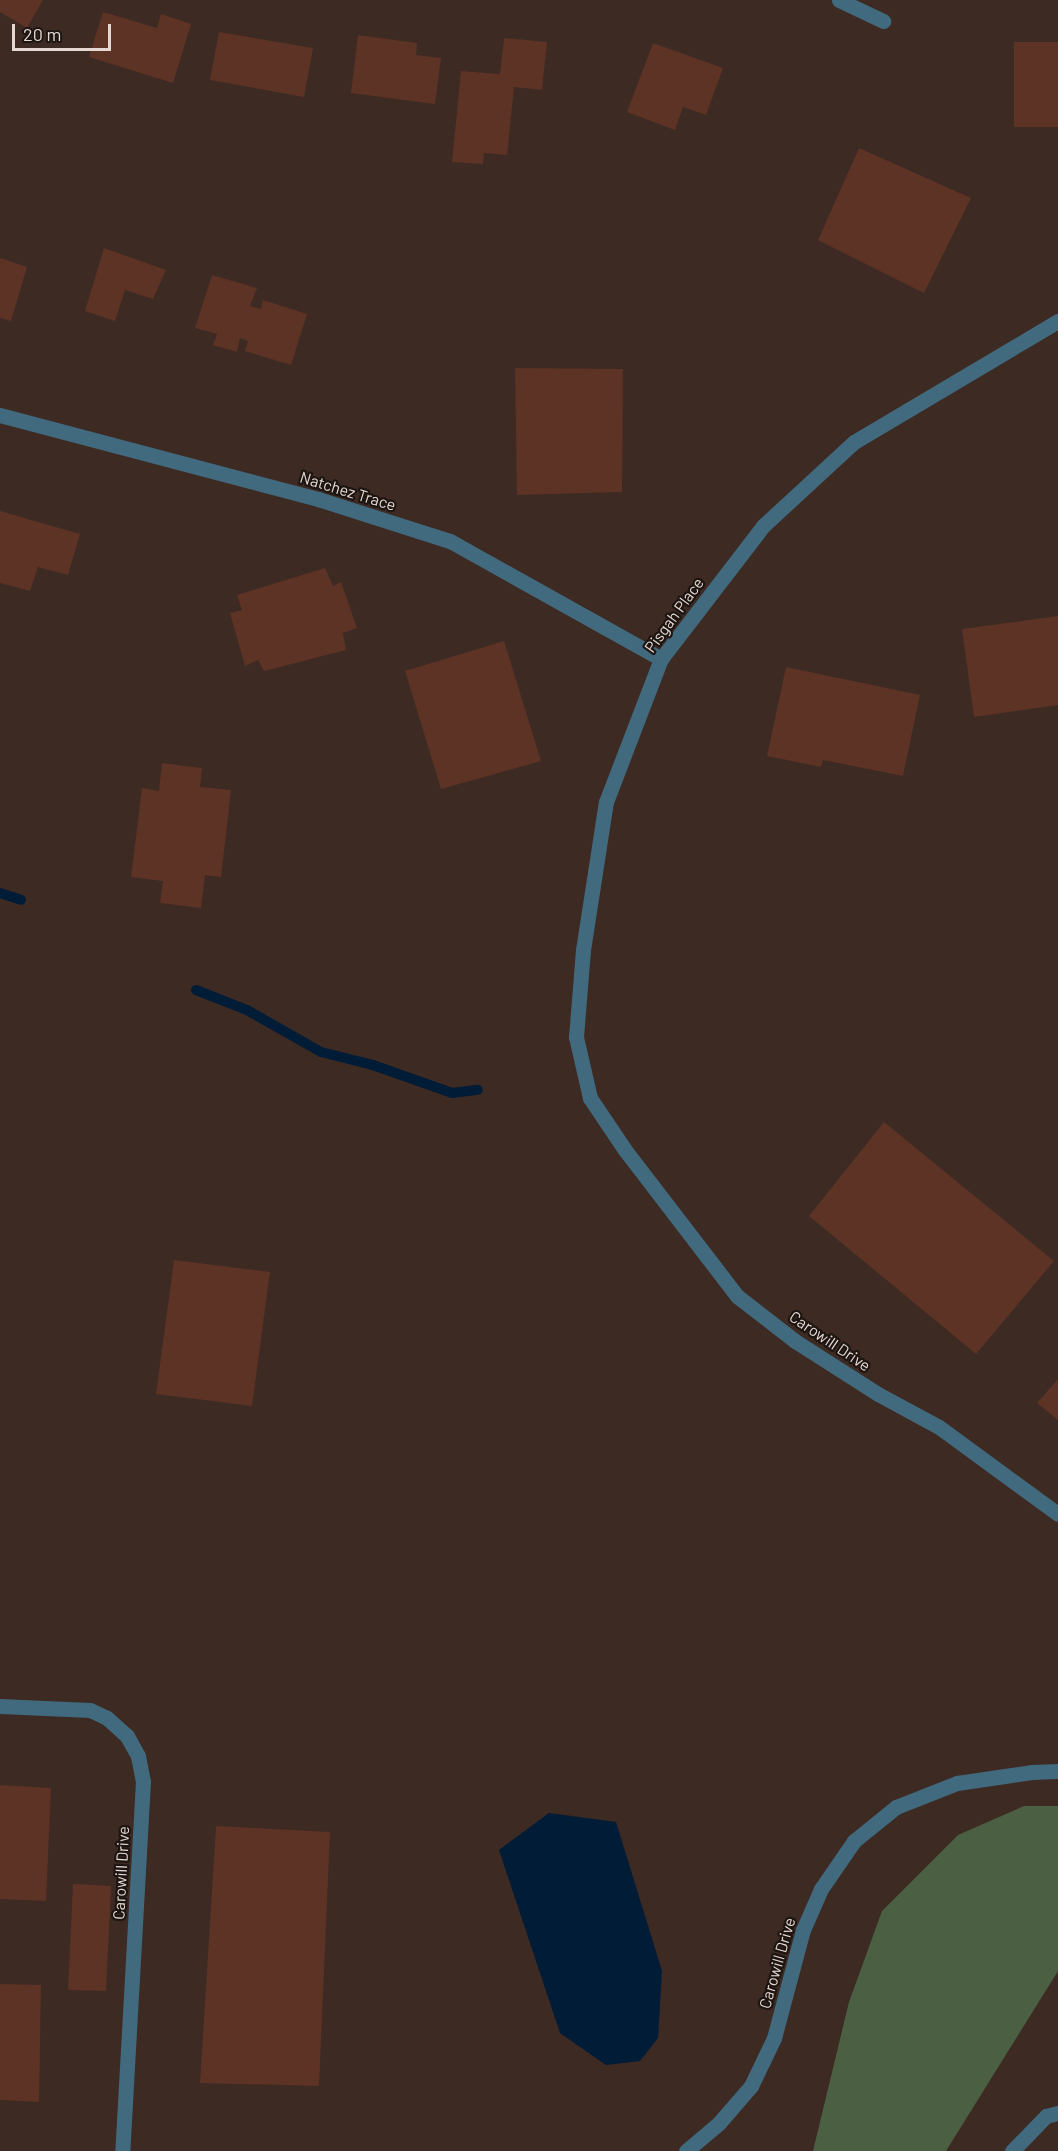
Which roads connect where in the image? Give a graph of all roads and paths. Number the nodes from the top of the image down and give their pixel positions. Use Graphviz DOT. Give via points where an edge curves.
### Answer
graph roads {
  1 [pos="839,0"];
  2 [pos="883,21"];
  3 [pos="1058,321"];
  4 [pos="0,415"];
  5 [pos="662,659"];
  6 [pos="625,1150"];
  7 [pos="1058,1514"];
  8 [pos="0,1706"];
  9 [pos="1058,1771"];
  10 [pos="1058,2113"];
  11 [pos="122,2151"];
  12 [pos="686,2151"];
  13 [pos="1012,2151"];
  1 -- 2 [label="street"];
  3 -- 5 [label="street, Pisgah Place" via="854,441 764,525"];
  4 -- 5 [label="street, Natchez Trace" via="318,499 450,541"];
  5 -- 6 [label="street, Pisgah Place" via="606,802 583,950 576,1037 590,1098"];
  6 -- 7 [label="street, Carowill Drive" via="737,1296 795,1341 939,1427"];
  8 -- 11 [label="street, Carowill Drive" via="90,1710 107,1718 127,1736 138,1756 143,1781"];
  9 -- 12 [label="street, Carowill Drive" via="957,1783 896,1807 855,1841 821,1889 803,1930 774,2038 751,2086 719,2123"];
  10 -- 13 [label="street" via="1046,2116"];
}
